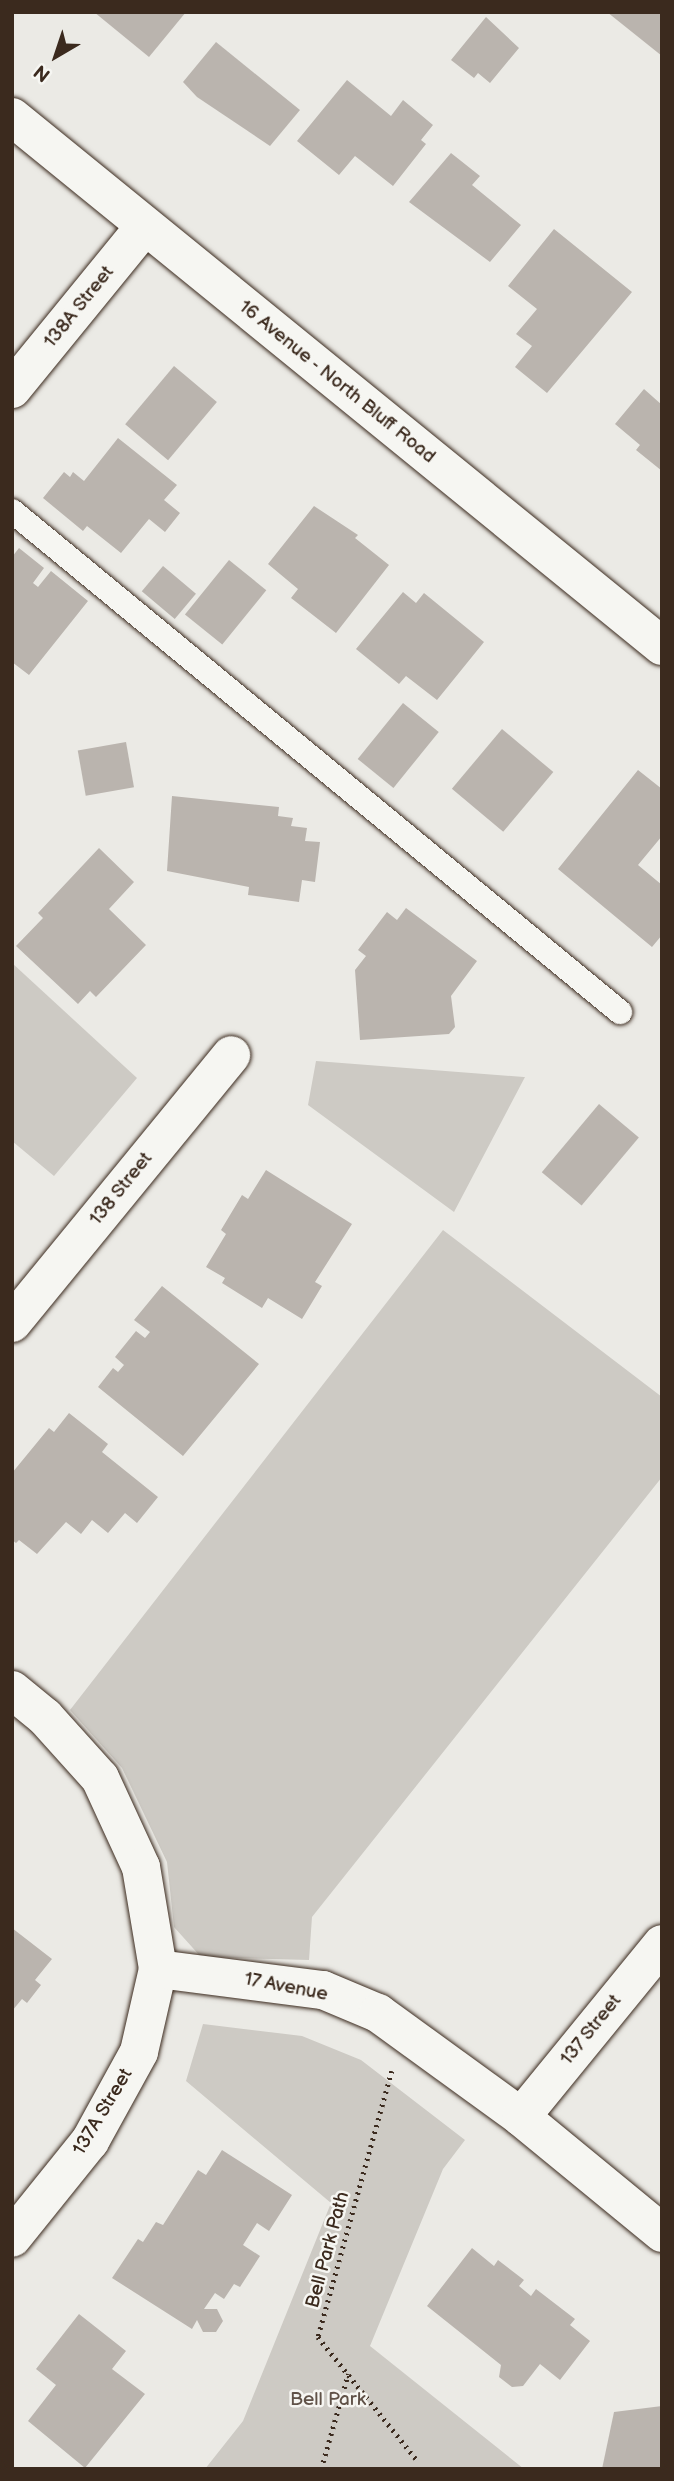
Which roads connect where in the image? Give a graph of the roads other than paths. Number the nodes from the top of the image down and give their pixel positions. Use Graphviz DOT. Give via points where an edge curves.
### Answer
graph roads {
  1 [pos="12,117"];
  2 [pos="145,226"];
  3 [pos="12,389"];
  4 [pos="12,511"];
  5 [pos="662,646"];
  6 [pos="620,1012"];
  7 [pos="231,1055"];
  8 [pos="12,1323"];
  9 [pos="12,1690"];
  10 [pos="662,1944"];
  11 [pos="158,1969"];
  12 [pos="521,2117"];
  13 [pos="662,2233"];
  14 [pos="12,2238"];
  1 -- 2 [label="street, 16 Avenue - North Bluff Road"];
  2 -- 3 [label="street, 138A Street"];
  2 -- 5 [label="street, 16 Avenue - North Bluff Road"];
  4 -- 6 [label="lane"];
  7 -- 8 [label="street, 138 Street"];
  9 -- 11 [label="street" via="45,1717 100,1778 141,1867"];
  10 -- 12 [label="street, 137 Street"];
  11 -- 12 [label="street, 17 Avenue" via="323,1990 378,2012"];
  11 -- 14 [label="street, 137A Street" via="139,2052 90,2141"];
  12 -- 13 [label="street, 17 Avenue"];
}
